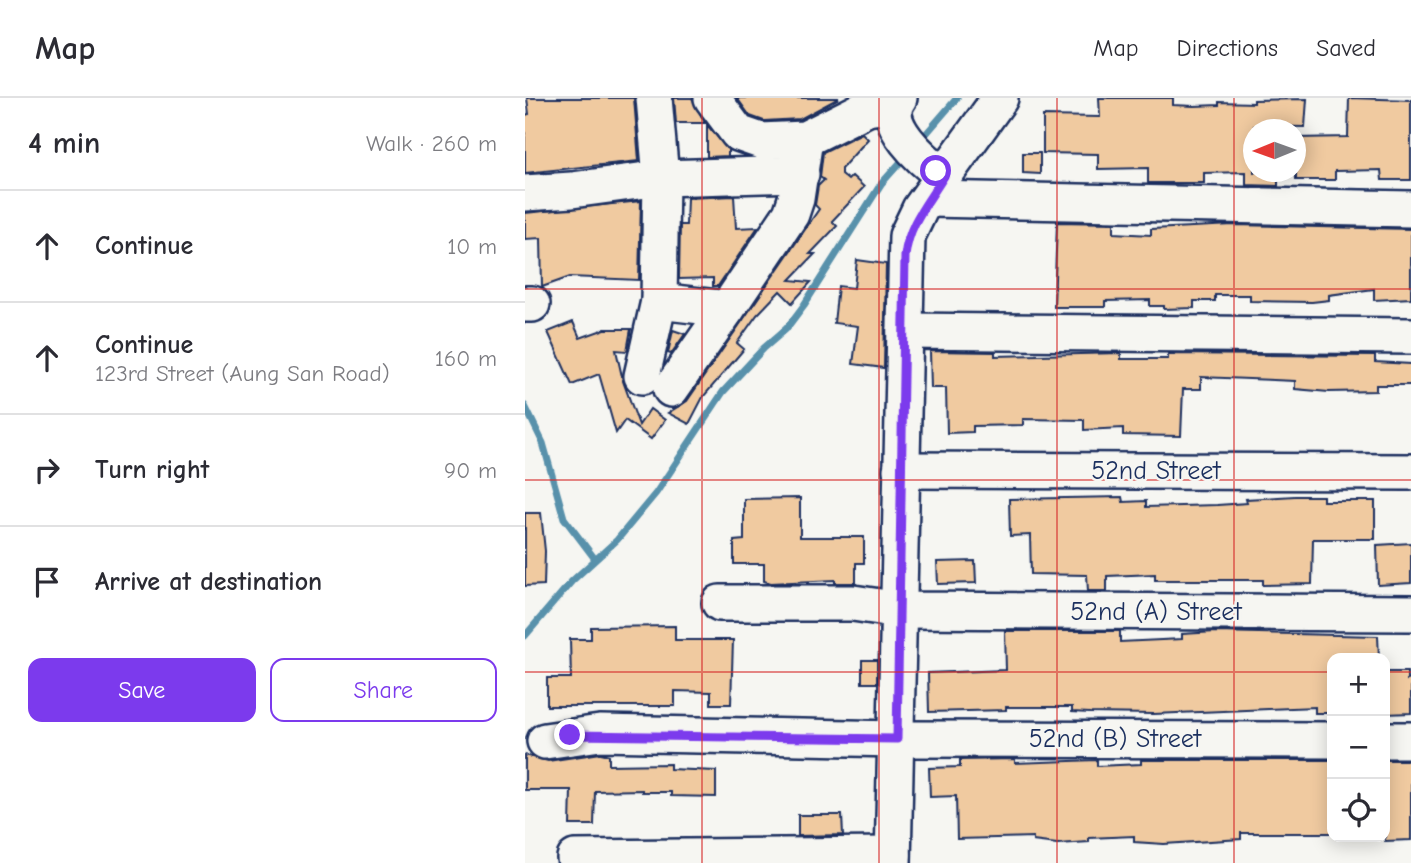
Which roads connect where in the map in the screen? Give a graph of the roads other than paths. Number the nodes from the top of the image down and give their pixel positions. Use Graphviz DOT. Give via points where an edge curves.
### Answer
graph roads {
  1 [pos="654,98"];
  2 [pos="712,98"];
  3 [pos="1000,98"];
  4 [pos="896,110"];
  5 [pos="804,139"];
  6 [pos="800,174"];
  7 [pos="661,178"];
  8 [pos="937,182"];
  9 [pos="525,192"];
  10 [pos="1411,209"];
  11 [pos="659,301"];
  12 [pos="727,309"];
  13 [pos="905,331"];
  14 [pos="1411,336"];
  15 [pos="901,470"];
  16 [pos="1411,472"];
  17 [pos="720,603"];
  18 [pos="900,610"];
  19 [pos="1411,614"];
  20 [pos="897,739"];
  21 [pos="1327,740"];
  22 [pos="1390,740"];
  23 [pos="1411,740"];
  24 [pos="545,741"];
  25 [pos="575,858"];
  26 [pos="893,859"];
  1 -- 7 [label="street"];
  2 -- 5 [label="street" via="738,133 748,139"];
  3 -- 8 [label="street"];
  4 -- 5 [label="street" via="867,108"];
  4 -- 8 [label="street"];
  5 -- 6 [label="street"];
  6 -- 7 [label="street"];
  6 -- 12 [label="street" via="791,214"];
  7 -- 9 [label="street"];
  7 -- 11 [label="street"];
  8 -- 10 [label="street"];
  8 -- 13 [label="street" via="907,236"];
  11 -- 12 [label="street"];
  11 -- 12 [label="street" via="657,383"];
  13 -- 14 [label="street"];
  13 -- 15 [label="street"];
  15 -- 16 [label="street, 52nd Street"];
  15 -- 18 [label="street"];
  17 -- 18 [label="street, 52nd (A) Street" via="853,603"];
  18 -- 19 [label="street, 52nd (A) Street"];
  18 -- 20 [label="street"];
  20 -- 21 [label="street, 52nd (B) Street"];
  20 -- 24 [label="street, 52nd (B) Street" via="600,733"];
  20 -- 26 [label="street"];
  22 -- 23 [label="street"];
  25 -- 26 [label="street"];
}
